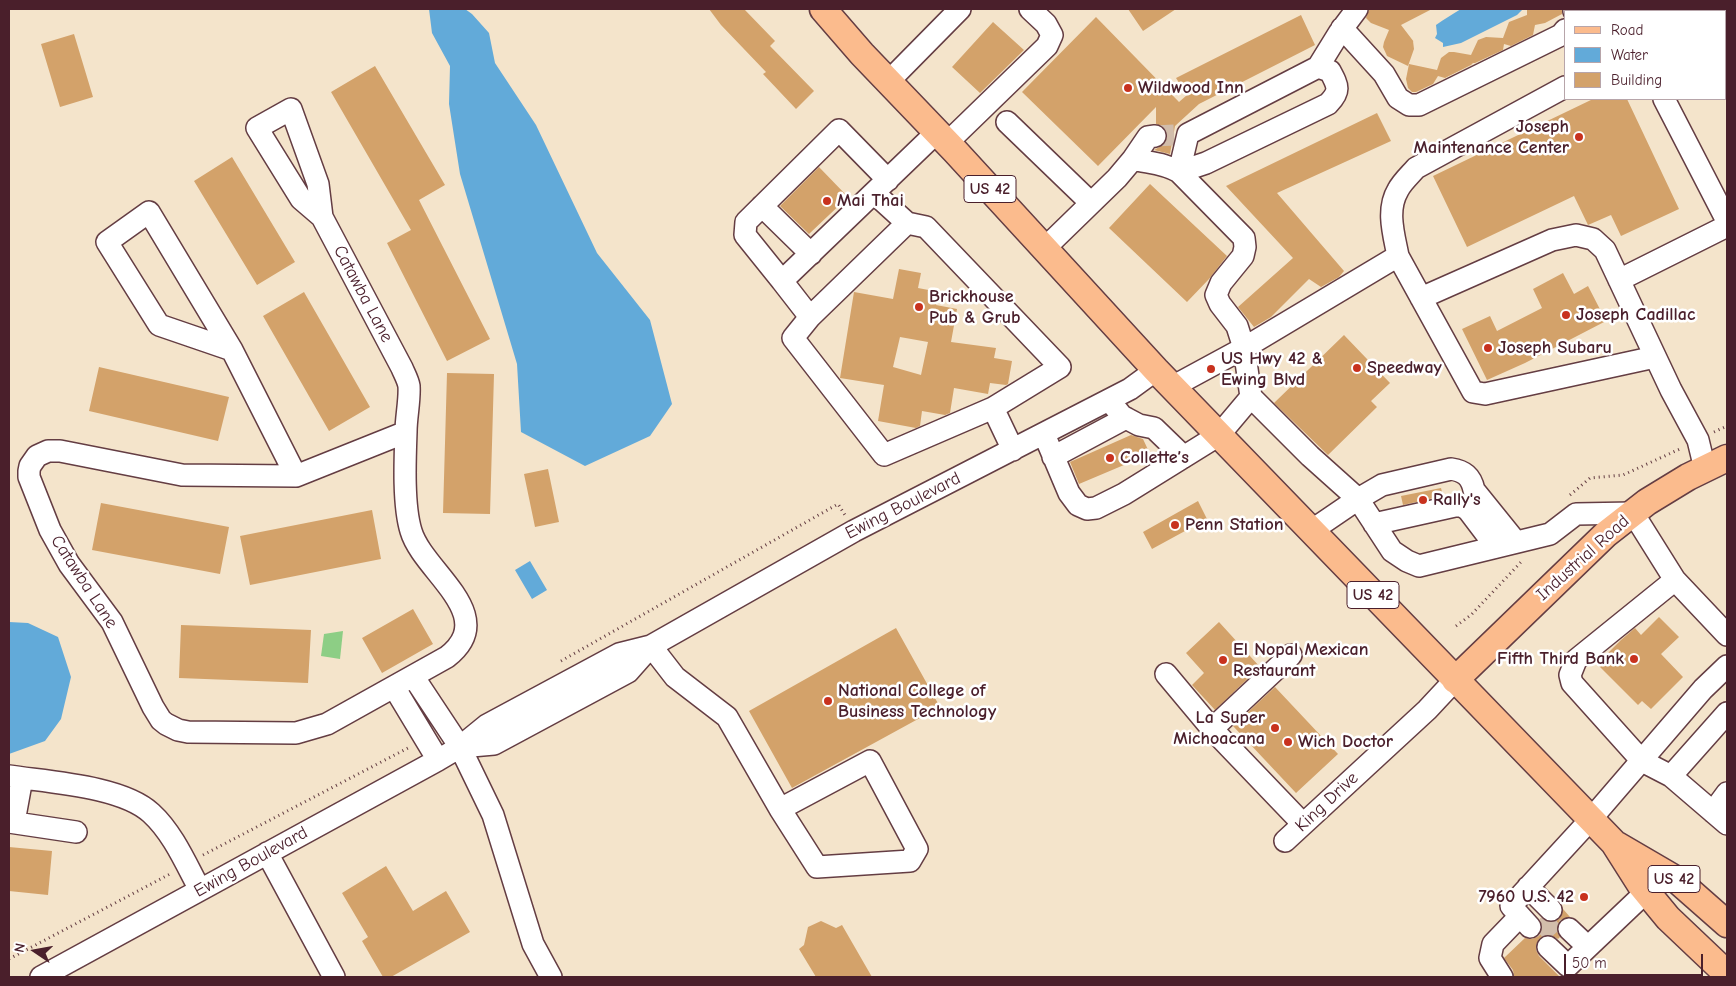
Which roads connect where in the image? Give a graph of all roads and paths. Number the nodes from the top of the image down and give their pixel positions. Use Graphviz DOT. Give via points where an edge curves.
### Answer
graph roads {
  1 [pos="823,9"];
  2 [pos="960,9"];
  3 [pos="1030,9"];
  4 [pos="1357,9"];
  5 [pos="1342,28"];
  6 [pos="1564,31"];
  7 [pos="1318,67"];
  8 [pos="889,81"];
  9 [pos="1564,88"];
  10 [pos="1665,100"];
  11 [pos="1007,122"];
  12 [pos="1173,135"];
  13 [pos="942,138"];
  14 [pos="1133,159"];
  15 [pos="1179,172"];
  16 [pos="881,187"];
  17 [pos="1091,203"];
  18 [pos="762,206"];
  19 [pos="322,217"];
  20 [pos="1727,221"];
  21 [pos="907,223"];
  22 [pos="1727,226"];
  23 [pos="1044,249"];
  24 [pos="811,254"];
  25 [pos="1398,256"];
  26 [pos="1619,280"];
  27 [pos="782,281"];
  28 [pos="1421,298"];
  29 [pos="810,317"];
  30 [pos="1244,348"];
  31 [pos="232,350"];
  32 [pos="1655,357"];
  33 [pos="1164,378"];
  34 [pos="1251,397"];
  35 [pos="1109,400"];
  36 [pos="993,408"];
  37 [pos="1126,418"];
  38 [pos="1727,426"];
  39 [pos="1717,430"];
  40 [pos="406,432"];
  41 [pos="1044,434"];
  42 [pos="1219,435"];
  43 [pos="1013,450"];
  44 [pos="1672,452"];
  45 [pos="1053,457"];
  46 [pos="1184,457"];
  47 [pos="1716,463"];
  48 [pos="296,476"];
  49 [pos="1358,498"];
  50 [pos="1567,498"];
  51 [pos="1633,513"];
  52 [pos="1374,524"];
  53 [pos="854,531"];
  54 [pos="1312,531"];
  55 [pos="1496,547"];
  56 [pos="1520,551"];
  57 [pos="1675,580"];
  58 [pos="1456,626"];
  59 [pos="1727,634"];
  60 [pos="651,646"];
  61 [pos="1291,655"];
  62 [pos="556,663"];
  63 [pos="1727,666"];
  64 [pos="1166,674"];
  65 [pos="413,676"];
  66 [pos="1455,680"];
  67 [pos="394,687"];
  68 [pos="1727,713"];
  69 [pos="1212,729"];
  70 [pos="460,747"];
  71 [pos="409,748"];
  72 [pos="438,760"];
  73 [pos="1642,761"];
  74 [pos="1671,776"];
  75 [pos="15,777"];
  76 [pos="1727,793"];
  77 [pos="780,809"];
  78 [pos="1720,818"];
  79 [pos="1591,819"];
  80 [pos="12,822"];
  81 [pos="1303,824"];
  82 [pos="76,832"];
  83 [pos="1286,841"];
  84 [pos="1614,843"];
  85 [pos="267,853"];
  86 [pos="195,860"];
  87 [pos="170,874"];
  88 [pos="200,890"];
  89 [pos="1646,892"];
  90 [pos="1727,924"];
  91 [pos="1558,938"];
  92 [pos="9,959"];
  93 [pos="1572,962"];
  94 [pos="1727,974"];
  95 [pos="41,977"];
  96 [pos="334,977"];
  97 [pos="551,977"];
  98 [pos="1502,977"];
  1 -- 8 [label="main road, US 42"];
  2 -- 8 [label="street"];
  3 -- 13 [label="street" via="1046,24 1052,35 1047,46 992,100"];
  4 -- 5 [label="street"];
  5 -- 6 [label="street" via="1384,74 1398,98 1409,104 1419,104 1443,94"];
  5 -- 7 [label="street"];
  7 -- 12 [label="street"];
  7 -- 15 [label="street" via="1330,71 1337,84 1336,96 1328,104 1206,164"];
  8 -- 13 [label="main road, US 42"];
  9 -- 25 [label="street" via="1416,168 1398,190 1393,204 1391,222"];
  10 -- 20 [label="street"];
  11 -- 17 [label="street"];
  12 -- 14 [label="street" via="1148,137"];
  12 -- 15 [label="street"];
  13 -- 16 [label="street"];
  13 -- 23 [label="main road, US 42"];
  14 -- 15 [label="street" via="1165,165"];
  14 -- 17 [label="street"];
  15 -- 30 [label="street" via="1244,238 1243,256 1221,283 1216,295 1237,326"];
  16 -- 18 [label="street" via="838,130"];
  16 -- 21 [label="street"];
  16 -- 24 [label="street"];
  17 -- 23 [label="street"];
  18 -- 24 [label="street"];
  18 -- 27 [label="street" via="746,222 746,235"];
  19 -- 40 [label="street, Catawba Lane" via="409,385"];
  21 -- 29 [label="street"];
  21 -- 36 [label="street" via="926,227 1060,367"];
  22 -- 26 [label="street"];
  23 -- 33 [label="main road, US 42"];
  24 -- 27 [label="street"];
  25 -- 28 [label="street"];
  25 -- 30 [label="street, Ewing Boulevard"];
  26 -- 28 [label="street" via="1605,250 1593,239 1576,235 1552,240"];
  26 -- 32 [label="street"];
  27 -- 29 [label="street"];
  28 -- 32 [label="street" via="1473,392 1485,394"];
  29 -- 36 [label="street" via="793,338 884,455"];
  30 -- 33 [label="street, Ewing Boulevard"];
  30 -- 34 [label="street"];
  31 -- 31 [label="street" via="149,212 107,242 159,325"];
  31 -- 48 [label="street"];
  32 -- 47 [label="street" via="1698,440"];
  33 -- 35 [label="street, Ewing Boulevard"];
  33 -- 42 [label="main road, US 42"];
  34 -- 42 [label="street"];
  34 -- 49 [label="street"];
  35 -- 37 [label="street"];
  35 -- 41 [label="street, Ewing Boulevard"];
  36 -- 43 [label="street"];
  37 -- 45 [label="street"];
  37 -- 46 [label="street" via="1154,428"];
  38 -- 39 [label="path"];
  40 -- 48 [label="street, Catawba Lane"];
  40 -- 65 [label="street, Catawba Lane" via="406,506 411,532 462,606 466,619 463,641 456,650"];
  41 -- 43 [label="street, Ewing Boulevard"];
  41 -- 45 [label="street"];
  42 -- 46 [label="street"];
  42 -- 54 [label="main road, US 42"];
  43 -- 53 [label="street, Ewing Boulevard"];
  44 -- 50 [label="path" via="1623,475 1590,478"];
  45 -- 46 [label="street" via="1069,493 1078,505 1087,509 1124,494"];
  47 -- 51 [label="main road, Industrial Road"];
  48 -- 67 [label="street, Catawba Lane" via="182,475 60,451 36,456 28,471 58,548 112,622 153,707 166,724 188,732 296,733 327,724"];
  49 -- 52 [label="street"];
  49 -- 54 [label="street"];
  49 -- 56 [label="street" via="1382,485 1451,468 1462,471 1472,480 1474,490"];
  51 -- 56 [label="street" via="1576,514"];
  51 -- 57 [label="street"];
  51 -- 66 [label="main road, Industrial Road" via="1606,534"];
  52 -- 55 [label="street" via="1392,551 1419,566"];
  52 -- 55 [label="street" via="1462,506"];
  53 -- 60 [label="street, Ewing Boulevard"];
  53 -- 62 [label="path" via="838,504"];
  54 -- 66 [label="main road, US 42"];
  55 -- 56 [label="street"];
  56 -- 58 [label="path" via="1471,615"];
  57 -- 59 [label="street"];
  57 -- 73 [label="street" via="1576,660 1570,675 1572,683"];
  60 -- 70 [label="street, Ewing Boulevard" via="628,672 494,744"];
  60 -- 77 [label="street" via="675,677 727,717"];
  61 -- 69 [label="street"];
  63 -- 73 [label="street" via="1703,689"];
  64 -- 69 [label="street"];
  65 -- 67 [label="street, Catawba Lane"];
  65 -- 70 [label="street"];
  66 -- 79 [label="main road, US 42"];
  66 -- 81 [label="street, King Drive" via="1427,710"];
  67 -- 72 [label="street"];
  68 -- 74 [label="street"];
  69 -- 81 [label="street"];
  70 -- 72 [label="street, Ewing Boulevard"];
  70 -- 97 [label="street" via="493,815 533,944"];
  71 -- 86 [label="path"];
  72 -- 85 [label="street, Ewing Boulevard"];
  73 -- 74 [label="street"];
  73 -- 79 [label="street"];
  74 -- 78 [label="street"];
  75 -- 80 [label="street"];
  75 -- 88 [label="street" via="84,787 126,797 139,804 166,830"];
  76 -- 78 [label="street"];
  77 -- 77 [label="street" via="817,867 910,861 916,849 870,761"];
  79 -- 84 [label="main road, US 42"];
  79 -- 98 [label="street" via="1532,909 1493,944 1490,958"];
  80 -- 82 [label="street"];
  81 -- 83 [label="street, King Drive"];
  84 -- 89 [label="main road, US 42"];
  84 -- 90 [label="main road, US 42" via="1677,880"];
  85 -- 88 [label="street, Ewing Boulevard"];
  85 -- 96 [label="street"];
  87 -- 92 [label="path"];
  88 -- 95 [label="street, Ewing Boulevard"];
  89 -- 93 [label="street"];
  89 -- 94 [label="main road, US 42" via="1668,918"];
  91 -- 93 [label="street"];
}
